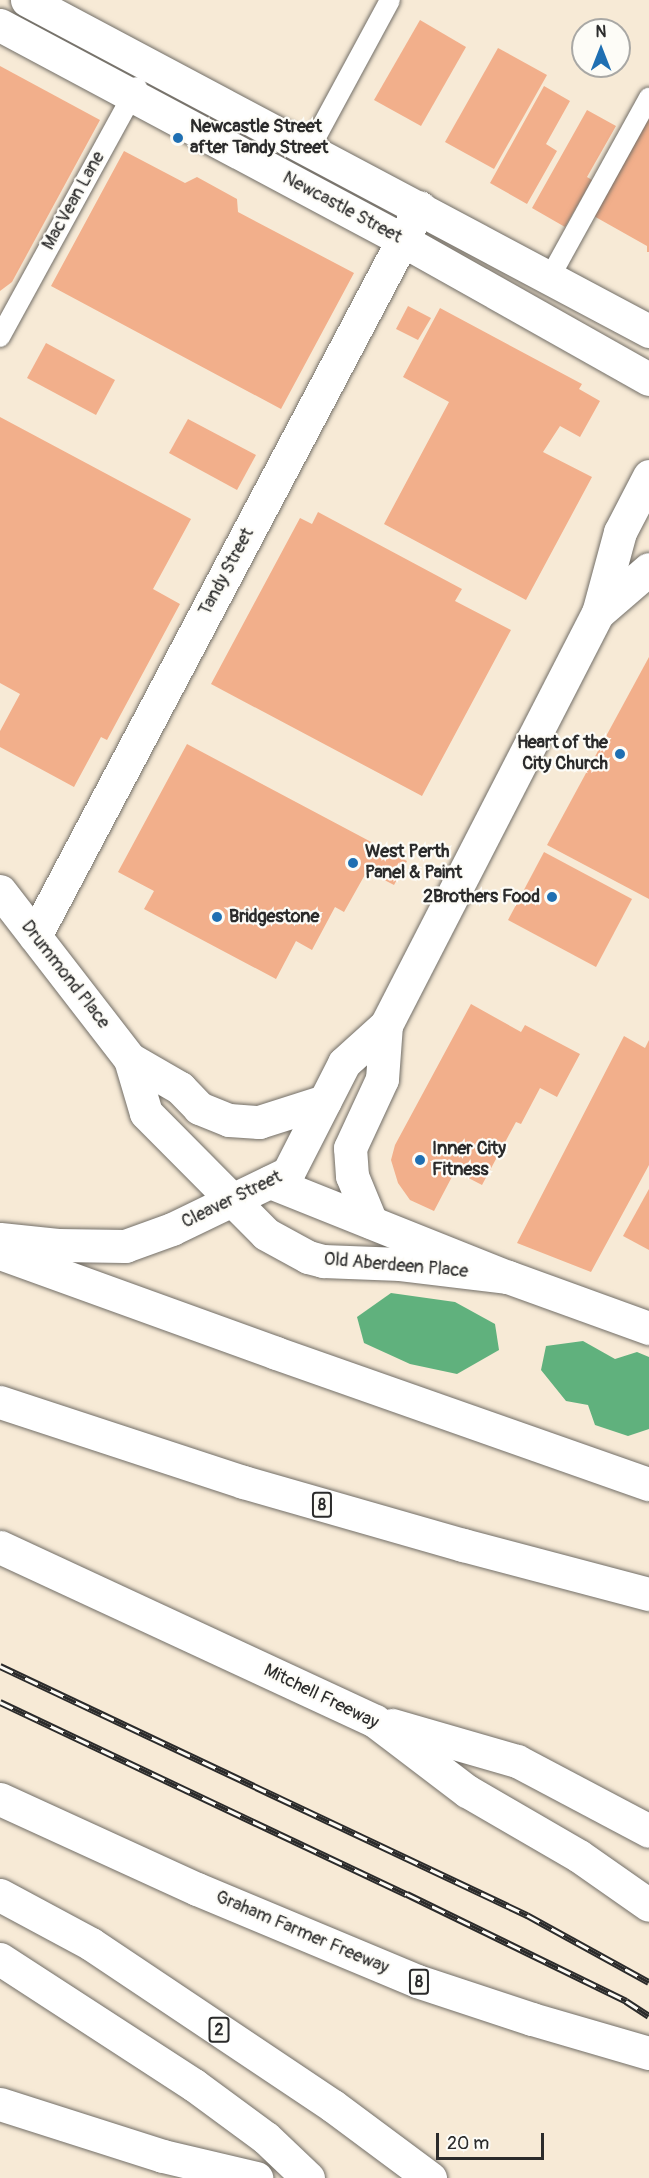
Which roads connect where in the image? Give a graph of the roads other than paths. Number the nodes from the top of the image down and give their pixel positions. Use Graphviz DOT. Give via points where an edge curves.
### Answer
graph roads {
  1 [pos="27,0"];
  2 [pos="390,0"];
  3 [pos="0,25"];
  4 [pos="148,65"];
  5 [pos="132,95"];
  6 [pos="649,98"];
  7 [pos="309,150"];
  8 [pos="420,207"];
  9 [pos="402,240"];
  10 [pos="550,277"];
  11 [pos="649,331"];
  12 [pos="0,337"];
  13 [pos="649,379"];
  14 [pos="649,476"];
  15 [pos="649,569"];
  16 [pos="598,613"];
  17 [pos="3,901"];
  18 [pos="34,936"];
  19 [pos="386,1025"];
  20 [pos="130,1059"];
  21 [pos="325,1101"];
  22 [pos="270,1182"];
  23 [pos="231,1199"];
  24 [pos="371,1222"];
  25 [pos="0,1239"];
  26 [pos="0,1253"];
  27 [pos="508,1277"];
  28 [pos="649,1328"];
  29 [pos="0,1401"];
  30 [pos="649,1484"];
  31 [pos="0,1547"];
  32 [pos="649,1594"];
  33 [pos="375,1720"];
  34 [pos="0,1799"];
  35 [pos="649,1831"];
  36 [pos="0,1895"];
  37 [pos="649,1905"];
  38 [pos="0,1959"];
  39 [pos="649,2053"];
  40 [pos="0,2104"];
  41 [pos="256,2178"];
  42 [pos="308,2178"];
  43 [pos="429,2178"];
  1 -- 4 [label="main road, Newcastle Street"];
  2 -- 7 [label="lane"];
  3 -- 5 [label="main road, Newcastle Street"];
  4 -- 5 [label="lane, MacVean Lane"];
  4 -- 7 [label="main road, Newcastle Street"];
  5 -- 9 [label="main road, Newcastle Street"];
  5 -- 12 [label="lane, MacVean Lane"];
  6 -- 10 [label="lane"];
  7 -- 8 [label="main road, Newcastle Street"];
  8 -- 9 [label="main road, Tandy Street"];
  8 -- 10 [label="main road, Newcastle Street"];
  9 -- 13 [label="main road, Newcastle Street"];
  9 -- 18 [label="main road, Tandy Street"];
  10 -- 11 [label="main road, Newcastle Street"];
  14 -- 16 [label="main road, Cleaver Street" via="620,532"];
  15 -- 16 [label="main road, Cleaver Street"];
  16 -- 19 [label="main road, Cleaver Street"];
  17 -- 18 [label="main road, Drummond Place"];
  18 -- 20 [label="main road, Drummond Place"];
  19 -- 21 [label="main road, Cleaver Street" via="345,1063"];
  19 -- 24 [label="main road, Cleaver Street" via="381,1079 350,1148 352,1176"];
  20 -- 21 [label="main road, Drummond Place" via="180,1088 199,1108 229,1120 259,1122"];
  20 -- 23 [label="main road, Drummond Place" via="146,1113"];
  21 -- 22 [label="main road, Cleaver Street" via="288,1173"];
  22 -- 23 [label="main road, Cleaver Street"];
  22 -- 24 [label="main road, Old Aberdeen Place"];
  23 -- 25 [label="main road, Cleaver Street" via="172,1229 125,1246"];
  23 -- 27 [label="main road, Old Aberdeen Place" via="266,1234 308,1257 337,1263 420,1265"];
  24 -- 27 [label="main road, Old Aberdeen Place"];
  26 -- 30 [label="main road"];
  27 -- 28 [label="main road, Old Aberdeen Place"];
  29 -- 32 [label="main road, 8" via="243,1482"];
  31 -- 33 [label="main road, Mitchell Freeway"];
  33 -- 35 [label="main road" via="517,1761"];
  33 -- 37 [label="main road, Mitchell Freeway" via="467,1791 579,1856"];
  34 -- 39 [label="main road, Graham Farmer Freeway / 8" via="197,1890 417,1981"];
  36 -- 43 [label="main road, 2" via="91,1944 333,2106"];
  38 -- 42 [label="main road" via="194,2085 266,2138"];
  40 -- 41 [label="main road" via="163,2156"];
}
